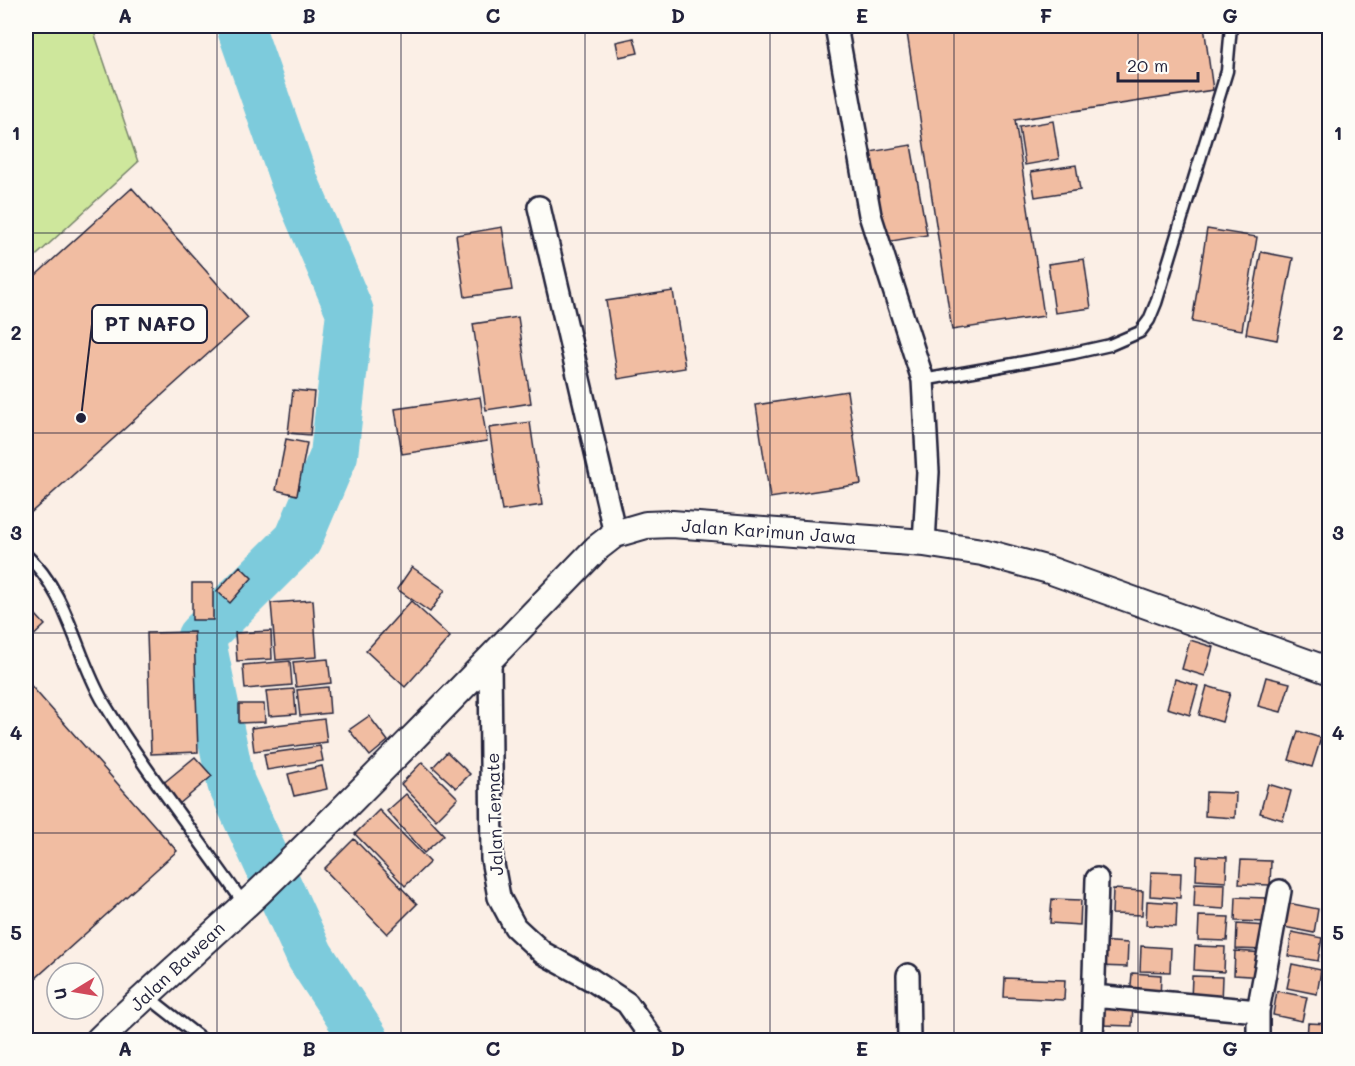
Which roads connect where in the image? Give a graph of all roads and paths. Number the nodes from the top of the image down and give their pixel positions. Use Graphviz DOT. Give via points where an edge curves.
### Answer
graph roads {
  1 [pos="836,26"];
  2 [pos="1231,26"];
  3 [pos="539,207"];
  4 [pos="923,380"];
  5 [pos="615,534"];
  6 [pos="924,543"];
  7 [pos="26,555"];
  8 [pos="490,659"];
  9 [pos="1329,671"];
  10 [pos="315,836"];
  11 [pos="1097,879"];
  12 [pos="1280,891"];
  13 [pos="251,899"];
  14 [pos="908,975"];
  15 [pos="145,994"];
  16 [pos="1093,996"];
  17 [pos="1258,1011"];
  18 [pos="99,1041"];
  19 [pos="203,1041"];
  20 [pos="653,1041"];
  21 [pos="909,1041"];
  22 [pos="1092,1041"];
  23 [pos="1258,1041"];
  1 -- 4 [label="street" via="870,215"];
  2 -- 4 [label="lane" via="1227,71 1156,303 1140,332 1110,345 1074,353"];
  3 -- 5 [label="street"];
  4 -- 6 [label="street" via="928,472"];
  5 -- 6 [label="street, Jalan Karimun Jawa" via="646,525 672,524"];
  5 -- 8 [label="street, Jalan Karimun Jawa"];
  6 -- 9 [label="street, Jalan Karimun Jawa" via="982,552 1049,570"];
  7 -- 13 [label="lane" via="50,586 108,710 150,776"];
  8 -- 10 [label="street, Jalan Karimun Jawa"];
  8 -- 20 [label="street, Jalan Ternate" via="492,859 499,897 515,927 543,953 627,1003"];
  10 -- 13 [label="street, Jalan Bawean"];
  11 -- 16 [label="street"];
  12 -- 17 [label="street"];
  13 -- 15 [label="street, Jalan Bawean"];
  14 -- 21 [label="street"];
  15 -- 18 [label="street, Jalan Bawean"];
  15 -- 19 [label="lane"];
  16 -- 17 [label="street"];
  16 -- 22 [label="street"];
  17 -- 23 [label="street"];
}
